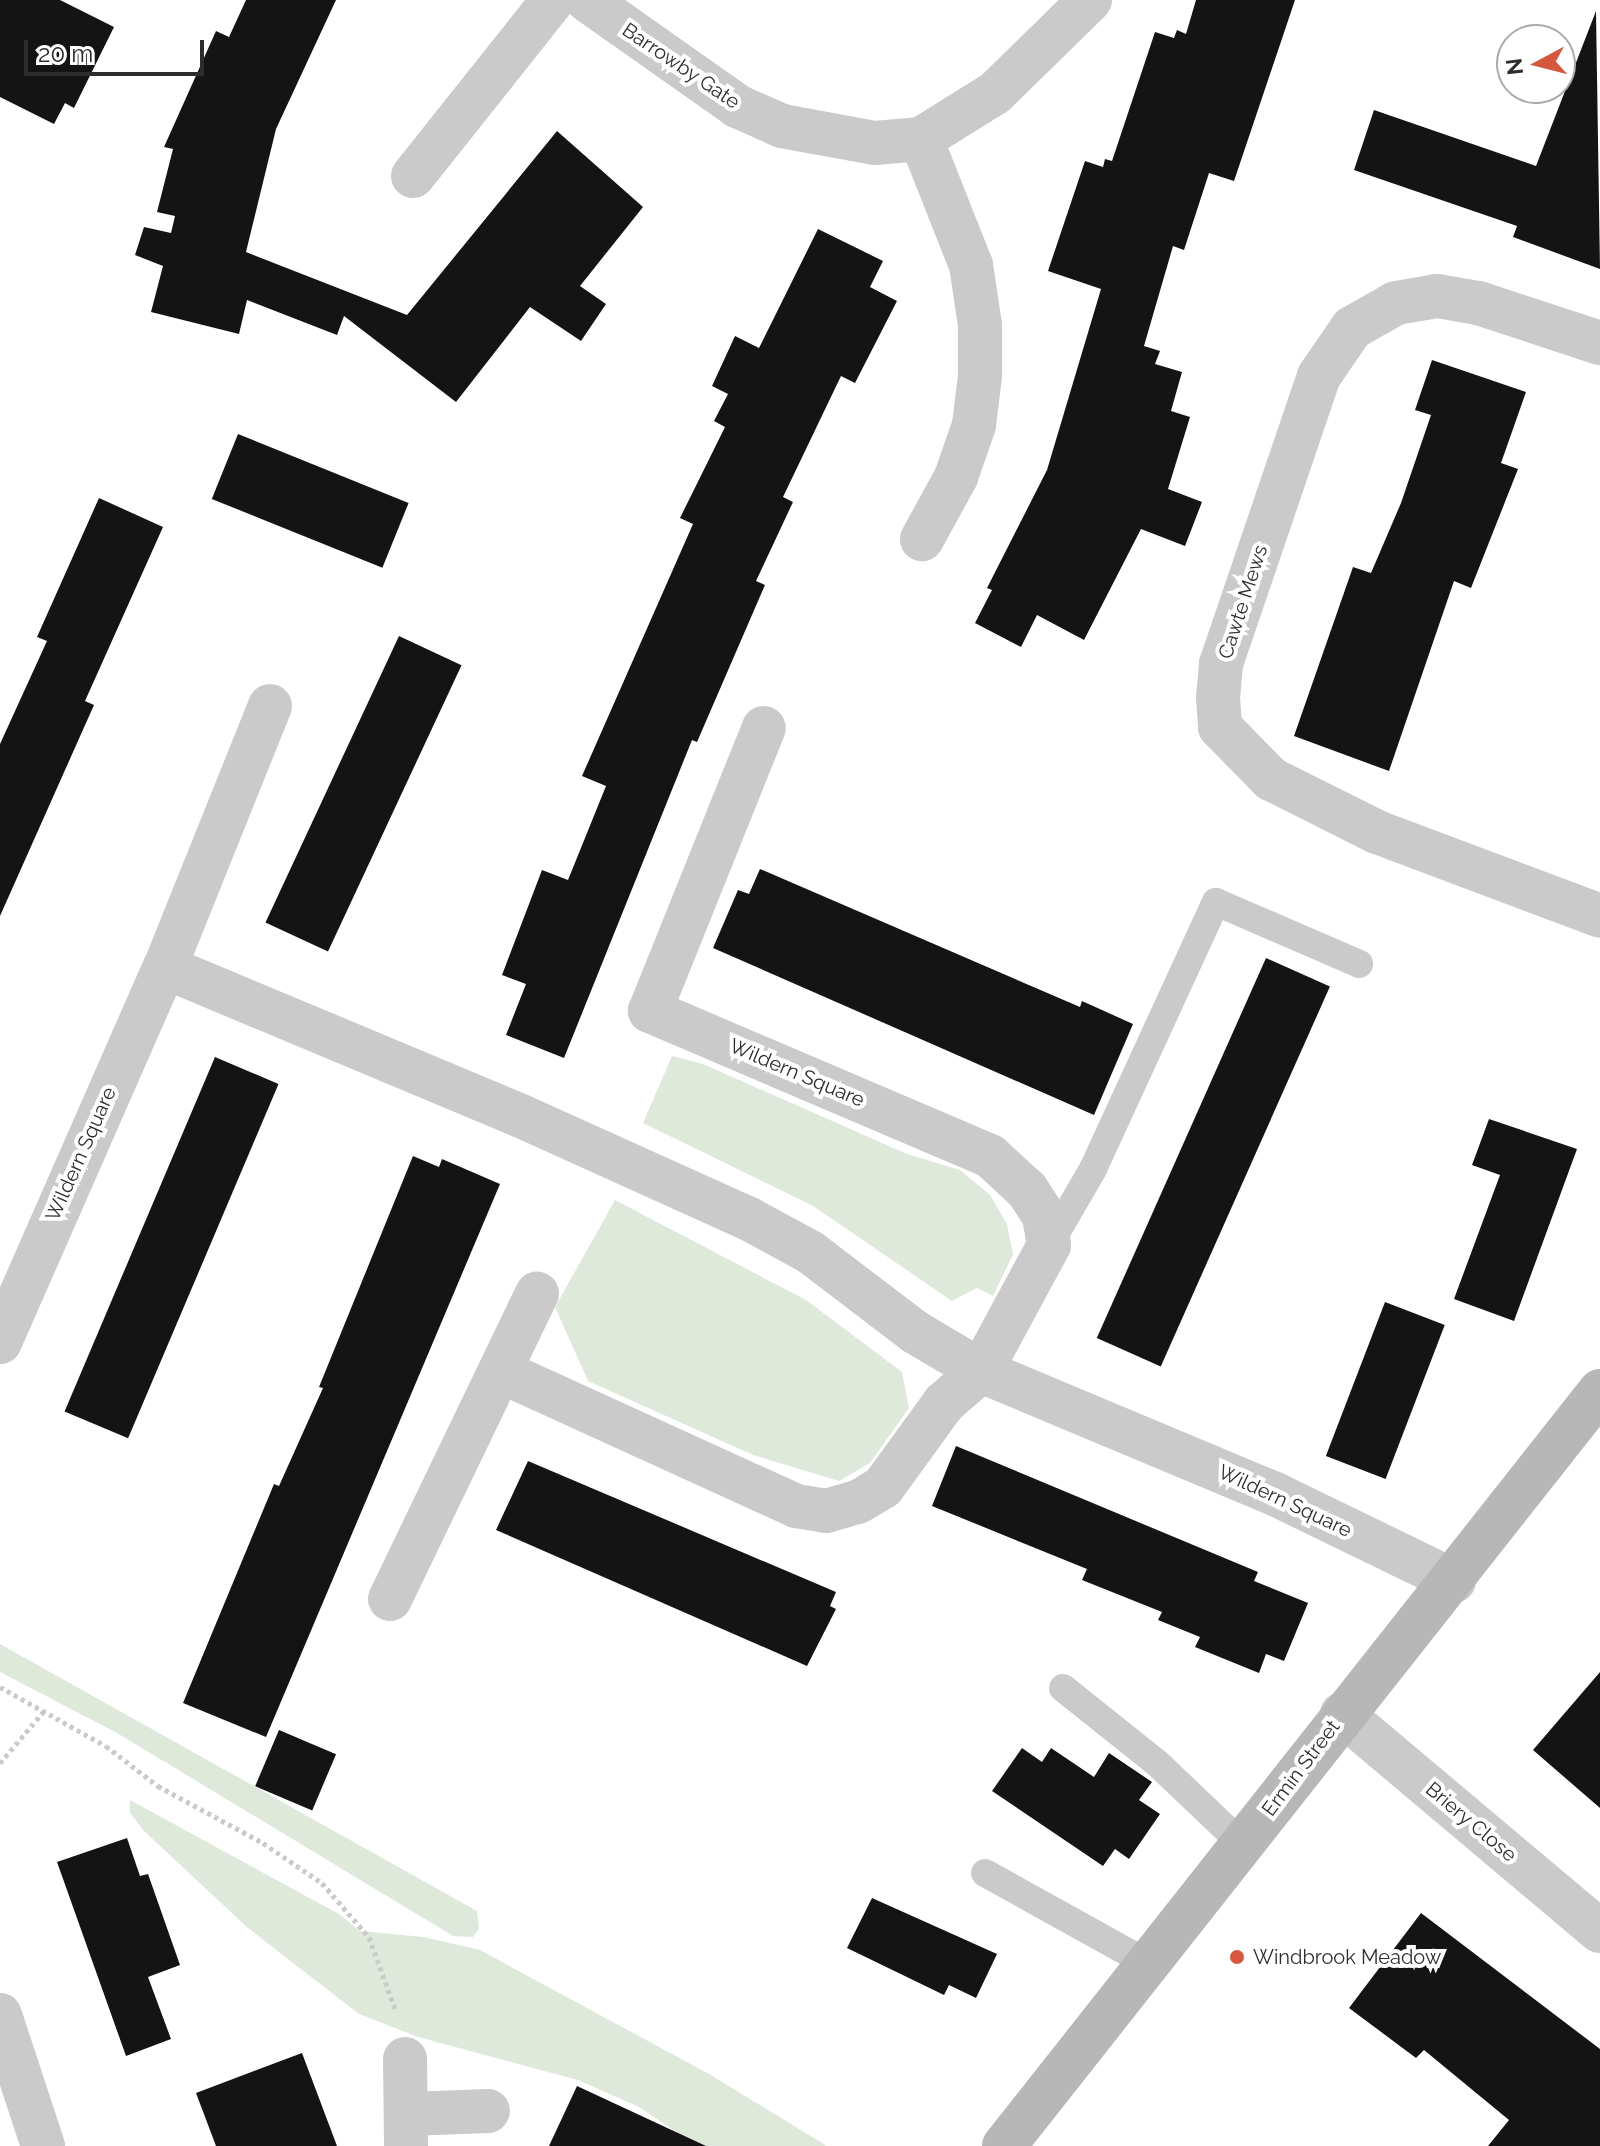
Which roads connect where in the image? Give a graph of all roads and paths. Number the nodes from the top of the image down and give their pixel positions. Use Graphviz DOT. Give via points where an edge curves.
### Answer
graph roads {
  1 [pos="553,0"];
  2 [pos="587,0"];
  3 [pos="1090,0"];
  4 [pos="921,139"];
  5 [pos="413,176"];
  6 [pos="1600,343"];
  7 [pos="922,539"];
  8 [pos="270,706"];
  9 [pos="764,728"];
  10 [pos="1600,916"];
  11 [pos="1359,964"];
  12 [pos="165,967"];
  13 [pos="1049,1245"];
  14 [pos="537,1293"];
  15 [pos="0,1342"];
  16 [pos="500,1371"];
  17 [pos="981,1371"];
  18 [pos="1600,1391"];
  19 [pos="1454,1581"];
  20 [pos="390,1599"];
  21 [pos="0,1687"];
  22 [pos="1063,1688"];
  23 [pos="44,1711"];
  24 [pos="1342,1714"];
  25 [pos="0,1763"];
  26 [pos="1242,1844"];
  27 [pos="985,1873"];
  28 [pos="1600,1931"];
  29 [pos="1149,1964"];
  30 [pos="0,2015"];
  31 [pos="405,2059"];
  32 [pos="488,2111"];
  33 [pos="408,2130"];
  34 [pos="43,2146"];
  35 [pos="1004,2146"];
  1 -- 5 [label="street"];
  2 -- 4 [label="street, Barrowby Gate" via="737,106 782,126 875,143"];
  3 -- 4 [label="street, Barrowby Gate" via="995,93"];
  4 -- 7 [label="street" via="971,265 980,363 974,425 956,477"];
  6 -- 10 [label="street, Cawte Mews" via="1478,303 1437,296 1396,303 1352,328 1319,376 1221,664 1218,697 1220,727 1271,779 1377,832"];
  8 -- 12 [label="street, Wildern Square"];
  9 -- 13 [label="street, Wildern Square" via="650,1011 990,1156 1027,1190 1044,1216"];
  11 -- 13 [label="lane" via="1216,902 1093,1169"];
  12 -- 15 [label="street, Wildern Square"];
  12 -- 17 [label="street, Wildern Square" via="521,1116 749,1219 810,1252 915,1332"];
  13 -- 17 [label="street"];
  14 -- 16 [label="street"];
  16 -- 17 [label="street" via="796,1506 826,1511 858,1502 883,1487 944,1403"];
  16 -- 20 [label="street"];
  17 -- 19 [label="street, Wildern Square" via="1275,1494"];
  18 -- 19 [label="main road, Ermin Street"];
  19 -- 24 [label="main road, Ermin Street"];
  21 -- 23 [label="path"];
  22 -- 26 [label="lane" via="1157,1763"];
  23 -- 25 [label="path"];
  23 -- 31 [label="path" via="106,1746 158,1786 263,1843 338,1897 376,1949"];
  24 -- 26 [label="main road, Ermin Street"];
  24 -- 28 [label="street, Briery Close"];
  26 -- 29 [label="main road, Ermin Street"];
  27 -- 29 [label="lane"];
  29 -- 35 [label="main road, Ermin Street"];
  30 -- 34 [label="street"];
  31 -- 33 [label="street"];
  32 -- 33 [label="street"];
}
